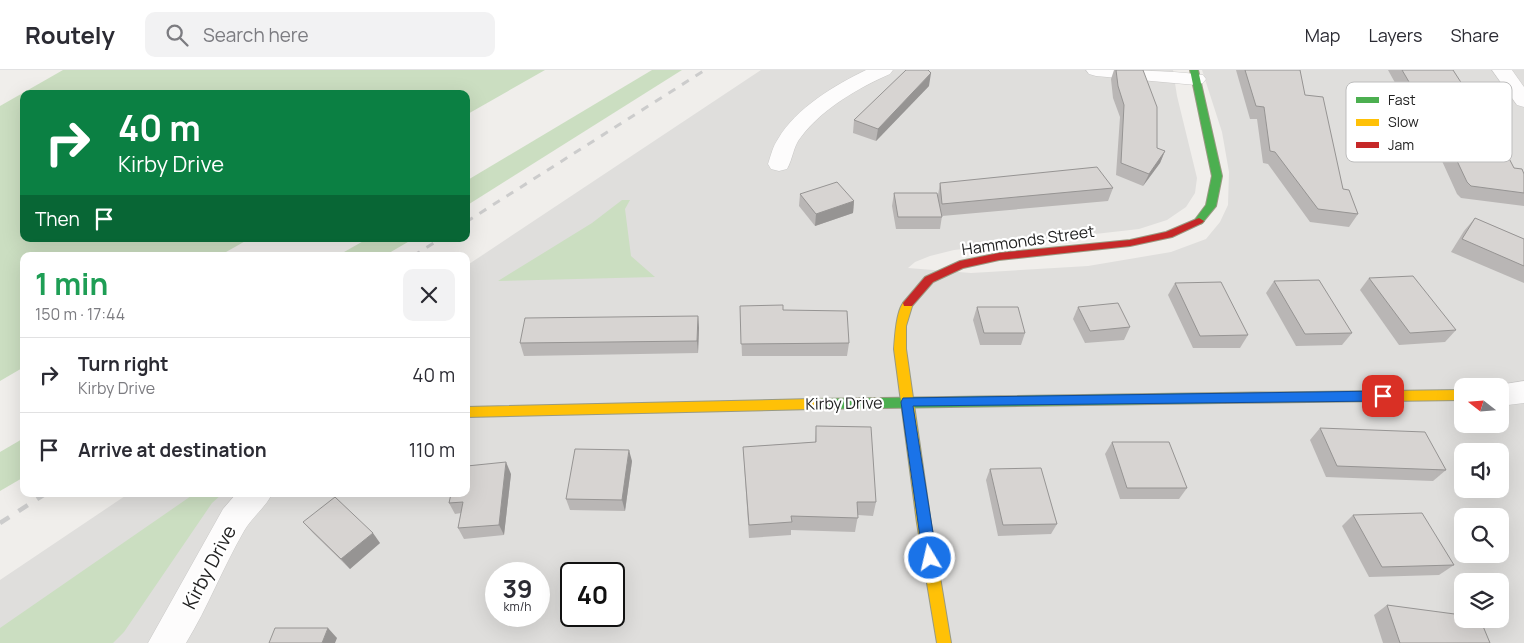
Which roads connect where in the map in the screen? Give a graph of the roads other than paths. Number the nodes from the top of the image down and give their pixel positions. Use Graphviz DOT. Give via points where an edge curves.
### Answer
graph roads {
  1 [pos="883,70"];
  2 [pos="1096,70"];
  3 [pos="1502,70"];
  4 [pos="1195,75"];
  5 [pos="1511,82"];
  6 [pos="1512,84"];
  7 [pos="1524,101"];
  8 [pos="779,164"];
  9 [pos="1524,392"];
  10 [pos="1509,393"];
  11 [pos="1454,395"];
  12 [pos="907,402"];
  13 [pos="470,412"];
  14 [pos="253,497"];
  15 [pos="166,643"];
  16 [pos="944,643"];
  1 -- 8 [label="street" via="834,99 793,132"];
  2 -- 4 [label="street"];
  3 -- 5 [label="street"];
  4 -- 12 [label="street, Hammonds Street" via="1217,176 1210,209 1201,220 1173,235 989,259 949,268 931,277 916,290 905,310 900,330"];
  6 -- 7 [label="street"];
  9 -- 10 [label="street"];
  11 -- 12 [label="street, Kirby Drive"];
  12 -- 13 [label="street, Kirby Drive"];
  12 -- 16 [label="street, Hammonds Street"];
  14 -- 15 [label="street, Kirby Drive" via="234,519 191,603"];
}
